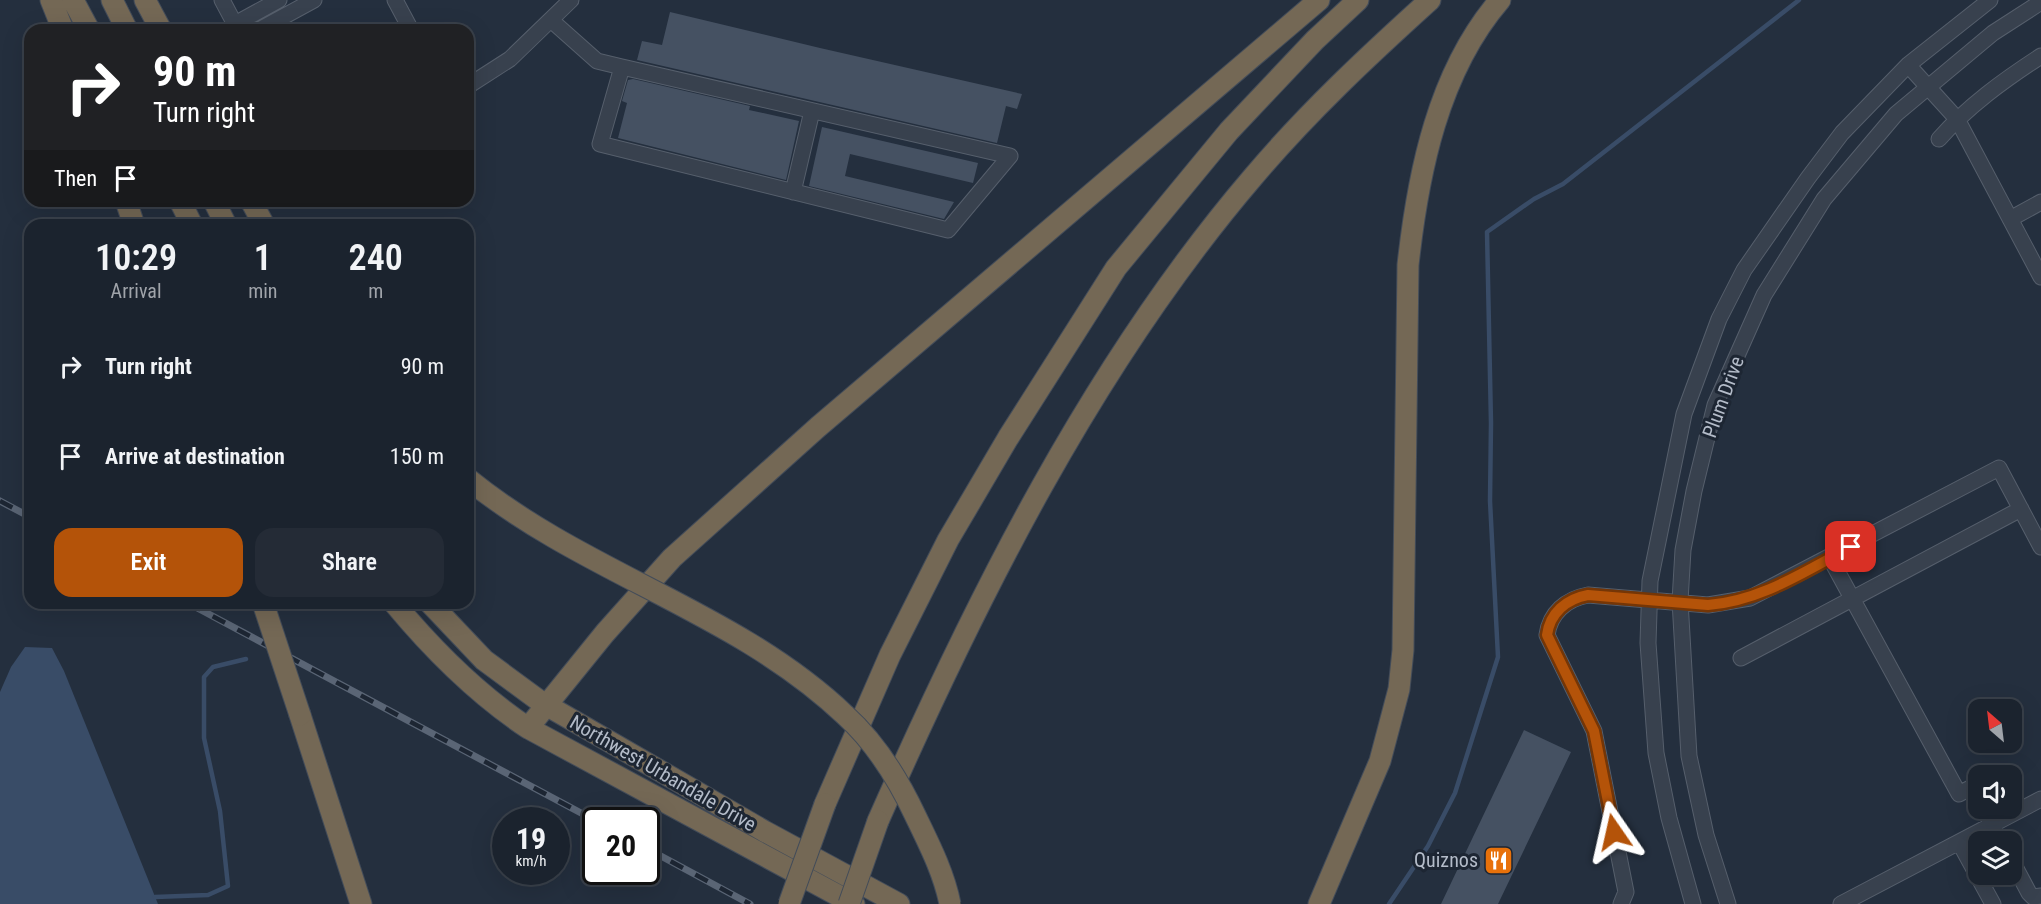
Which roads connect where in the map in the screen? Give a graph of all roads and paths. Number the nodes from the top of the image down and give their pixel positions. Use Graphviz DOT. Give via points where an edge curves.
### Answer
graph roads {
  1 [pos="51,0"];
  2 [pos="73,0"];
  3 [pos="112,0"];
  4 [pos="145,0"];
  5 [pos="222,0"];
  6 [pos="279,0"];
  7 [pos="314,0"];
  8 [pos="395,0"];
  9 [pos="571,0"];
  10 [pos="1319,0"];
  11 [pos="1358,0"];
  12 [pos="1430,0"];
  13 [pos="1500,0"];
  14 [pos="1990,0"];
  15 [pos="2041,2"];
  16 [pos="552,21"];
  17 [pos="61,24"];
  18 [pos="86,24"];
  19 [pos="124,24"];
  20 [pos="158,24"];
  21 [pos="235,24"];
  22 [pos="242,24"];
  23 [pos="270,24"];
  24 [pos="408,24"];
  25 [pos="2041,56"];
  26 [pos="1908,65"];
  27 [pos="622,67"];
  28 [pos="474,82"];
  29 [pos="1928,87"];
  30 [pos="812,111"];
  31 [pos="1957,119"];
  32 [pos="1939,139"];
  33 [pos="793,192"];
  34 [pos="2041,202"];
  35 [pos="2010,219"];
  36 [pos="2041,277"];
  37 [pos="474,483"];
  38 [pos="2021,509"];
  39 [pos="2041,547"];
  40 [pos="1830,558"];
  41 [pos="1649,599"];
  42 [pos="1852,599"];
  43 [pos="1680,601"];
  44 [pos="265,609"];
  45 [pos="399,609"];
  46 [pos="437,611"];
  47 [pos="1741,658"];
  48 [pos="547,705"];
  49 [pos="528,728"];
  50 [pos="1968,789"];
  51 [pos="2041,799"];
  52 [pos="1989,819"];
  53 [pos="1992,825"];
  54 [pos="1995,831"];
  55 [pos="1959,842"];
  56 [pos="2022,880"];
  57 [pos="2041,896"];
  58 [pos="361,904"];
  59 [pos="789,904"];
  60 [pos="852,904"];
  61 [pos="899,904"];
  62 [pos="950,904"];
  63 [pos="1318,904"];
  64 [pos="1621,904"];
  65 [pos="1693,904"];
  66 [pos="1728,904"];
  67 [pos="1841,904"];
  68 [pos="1993,904"];
  1 -- 17 [label="highway"];
  2 -- 18 [label="highway"];
  3 -- 19 [label="highway"];
  4 -- 20 [label="highway"];
  5 -- 21 [label="street"];
  6 -- 22 [label="street"];
  7 -- 23 [label="street"];
  8 -- 24 [label="street"];
  9 -- 16 [label="street"];
  10 -- 48 [label="highway" via="818,427 672,558"];
  11 -- 59 [label="highway, bridge" via="1229,131 1116,268 1008,438 948,540 890,655 825,804"];
  12 -- 60 [label="highway, bridge" via="1343,79 1253,177 1181,268 1070,438 971,618 878,821"];
  13 -- 63 [label="highway" via="1486,16 1461,61 1424,159 1408,265 1399,689 1380,761"];
  14 -- 26 [label="street, Plum Drive"];
  15 -- 29 [label="street, Plum Drive" via="1992,33"];
  16 -- 27 [label="street" via="597,61"];
  16 -- 28 [label="street" via="510,59"];
  25 -- 31 [label="street"];
  26 -- 29 [label="street"];
  26 -- 41 [label="street, Plum Drive" via="1842,133 1808,178 1744,270 1719,319 1684,414"];
  27 -- 30 [label="street"];
  27 -- 33 [label="street" via="600,144"];
  29 -- 31 [label="street"];
  29 -- 43 [label="street, Plum Drive" via="1896,114 1824,199 1764,295 1715,405 1683,550"];
  30 -- 33 [label="street"];
  30 -- 33 [label="street" via="1010,156 948,230"];
  31 -- 32 [label="street"];
  31 -- 35 [label="street"];
  34 -- 35 [label="street"];
  35 -- 36 [label="street"];
  37 -- 62 [label="highway, bridge" via="544,533 745,640 821,693 861,733 905,795 930,845"];
  38 -- 39 [label="street"];
  38 -- 40 [label="street" via="1999,468"];
  38 -- 42 [label="street"];
  40 -- 42 [label="street"];
  40 -- 43 [label="street" via="1750,598 1708,605"];
  41 -- 43 [label="street"];
  41 -- 64 [label="street" via="1575,597 1557,611 1547,635 1594,731 1626,892"];
  41 -- 65 [label="street, Plum Drive" via="1656,753 1668,818"];
  42 -- 47 [label="street"];
  42 -- 50 [label="street" via="1959,794"];
  43 -- 66 [label="street, Plum Drive" via="1689,756 1706,835"];
  44 -- 58 [label="highway, bridge"];
  45 -- 49 [label="highway, Northwest Urbandale Drive" via="480,693"];
  46 -- 48 [label="highway, Northwest Urbandale Drive" via="484,660"];
  48 -- 49 [label="highway"];
  48 -- 61 [label="highway, Northwest Urbandale Drive"];
  49 -- 60 [label="highway, Northwest Urbandale Drive"];
  51 -- 53 [label="street"];
  52 -- 53 [label="street"];
  53 -- 54 [label="street"];
  53 -- 55 [label="street"];
  55 -- 67 [label="street"];
  55 -- 68 [label="street"];
  56 -- 57 [label="street" via="2033,897"];
}
